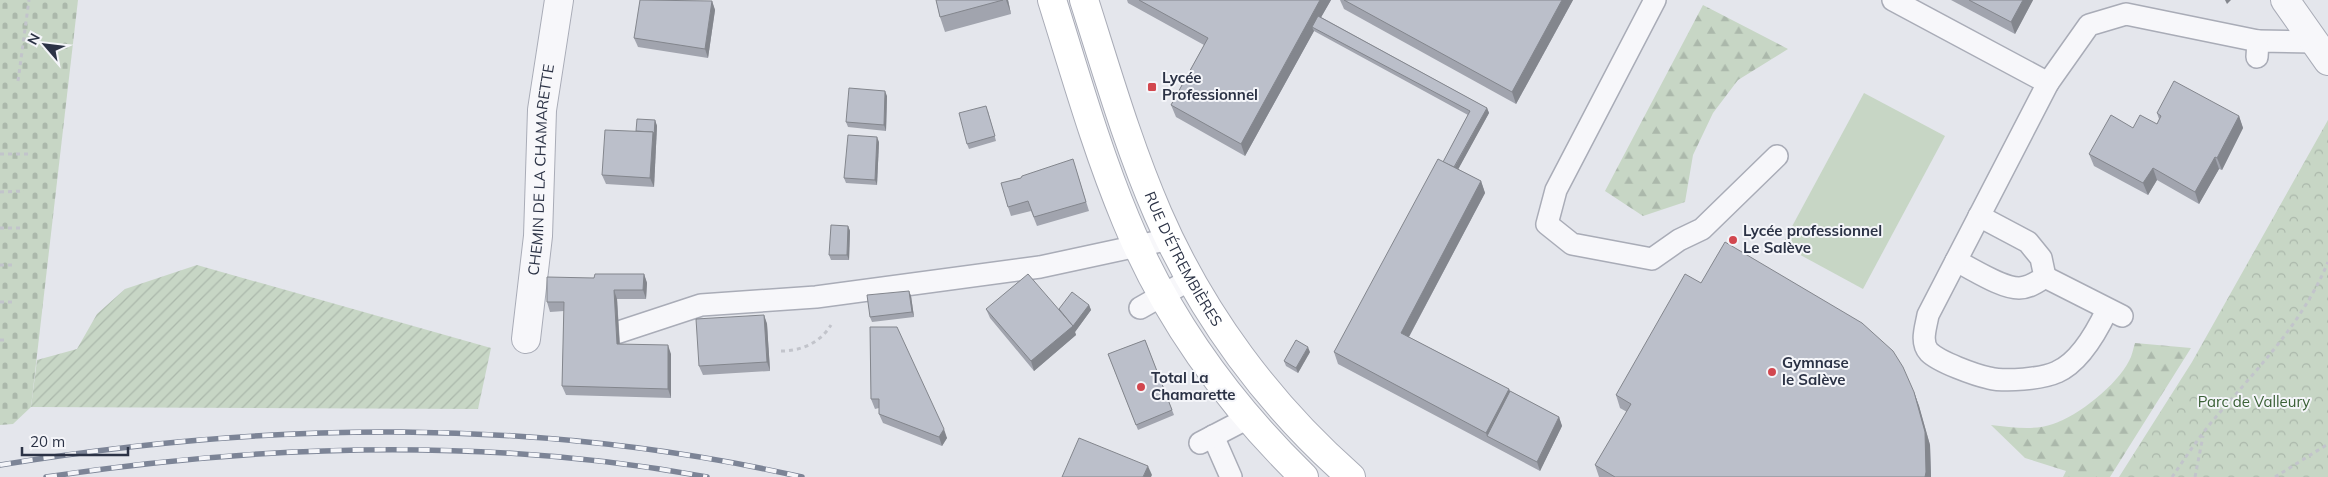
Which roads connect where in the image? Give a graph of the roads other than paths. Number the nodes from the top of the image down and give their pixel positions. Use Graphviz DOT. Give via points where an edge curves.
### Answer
graph roads {
  1 [pos="559,0"];
  2 [pos="1052,0"];
  3 [pos="1084,0"];
  4 [pos="1655,0"];
  5 [pos="1893,0"];
  6 [pos="2285,0"];
  7 [pos="2321,51"];
  8 [pos="2048,82"];
  9 [pos="1777,156"];
  10 [pos="1979,216"];
  11 [pos="1170,240"];
  12 [pos="1138,247"];
  13 [pos="1956,261"];
  14 [pos="2045,277"];
  15 [pos="1190,279"];
  16 [pos="1151,302"];
  17 [pos="619,332"];
  18 [pos="526,339"];
  19 [pos="1248,418"];
  20 [pos="1231,477"];
  21 [pos="1304,477"];
  22 [pos="1351,477"];
  1 -- 18 [label="street, CHEMIN DE LA CHAMARETTE" via="542,110 538,236"];
  2 -- 12 [label="main road" via="1102,156"];
  3 -- 11 [label="main road, RUE D'ÉTREMBIÈRES" via="1124,128"];
  4 -- 9 [label="lane" via="1556,190 1547,224 1572,244 1652,259 1702,229"];
  5 -- 8 [label="lane"];
  6 -- 7 [label="street"];
  7 -- 8 [label="lane" via="2257,49 2126,14 2089,26"];
  8 -- 10 [label="lane"];
  10 -- 13 [label="lane"];
  10 -- 14 [label="lane" via="2028,242 2040,258"];
  11 -- 12 [label="lane"];
  11 -- 15 [label="main road, RUE D'ÉTREMBIÈRES"];
  12 -- 16 [label="main road"];
  12 -- 17 [label="lane" via="1040,268 842,294 701,305"];
  13 -- 14 [label="lane" via="2019,288"];
  13 -- 14 [label="lane" via="1928,315 1924,336 1928,351 1941,360 1989,378 2026,379 2058,372 2078,355 2115,313"];
  15 -- 16 [label="lane"];
  15 -- 22 [label="main road, RUE D'ÉTREMBIÈRES" via="1265,388"];
  16 -- 19 [label="main road" via="1203,359"];
  19 -- 20 [label="lane" via="1206,439"];
  19 -- 21 [label="main road"];
}
